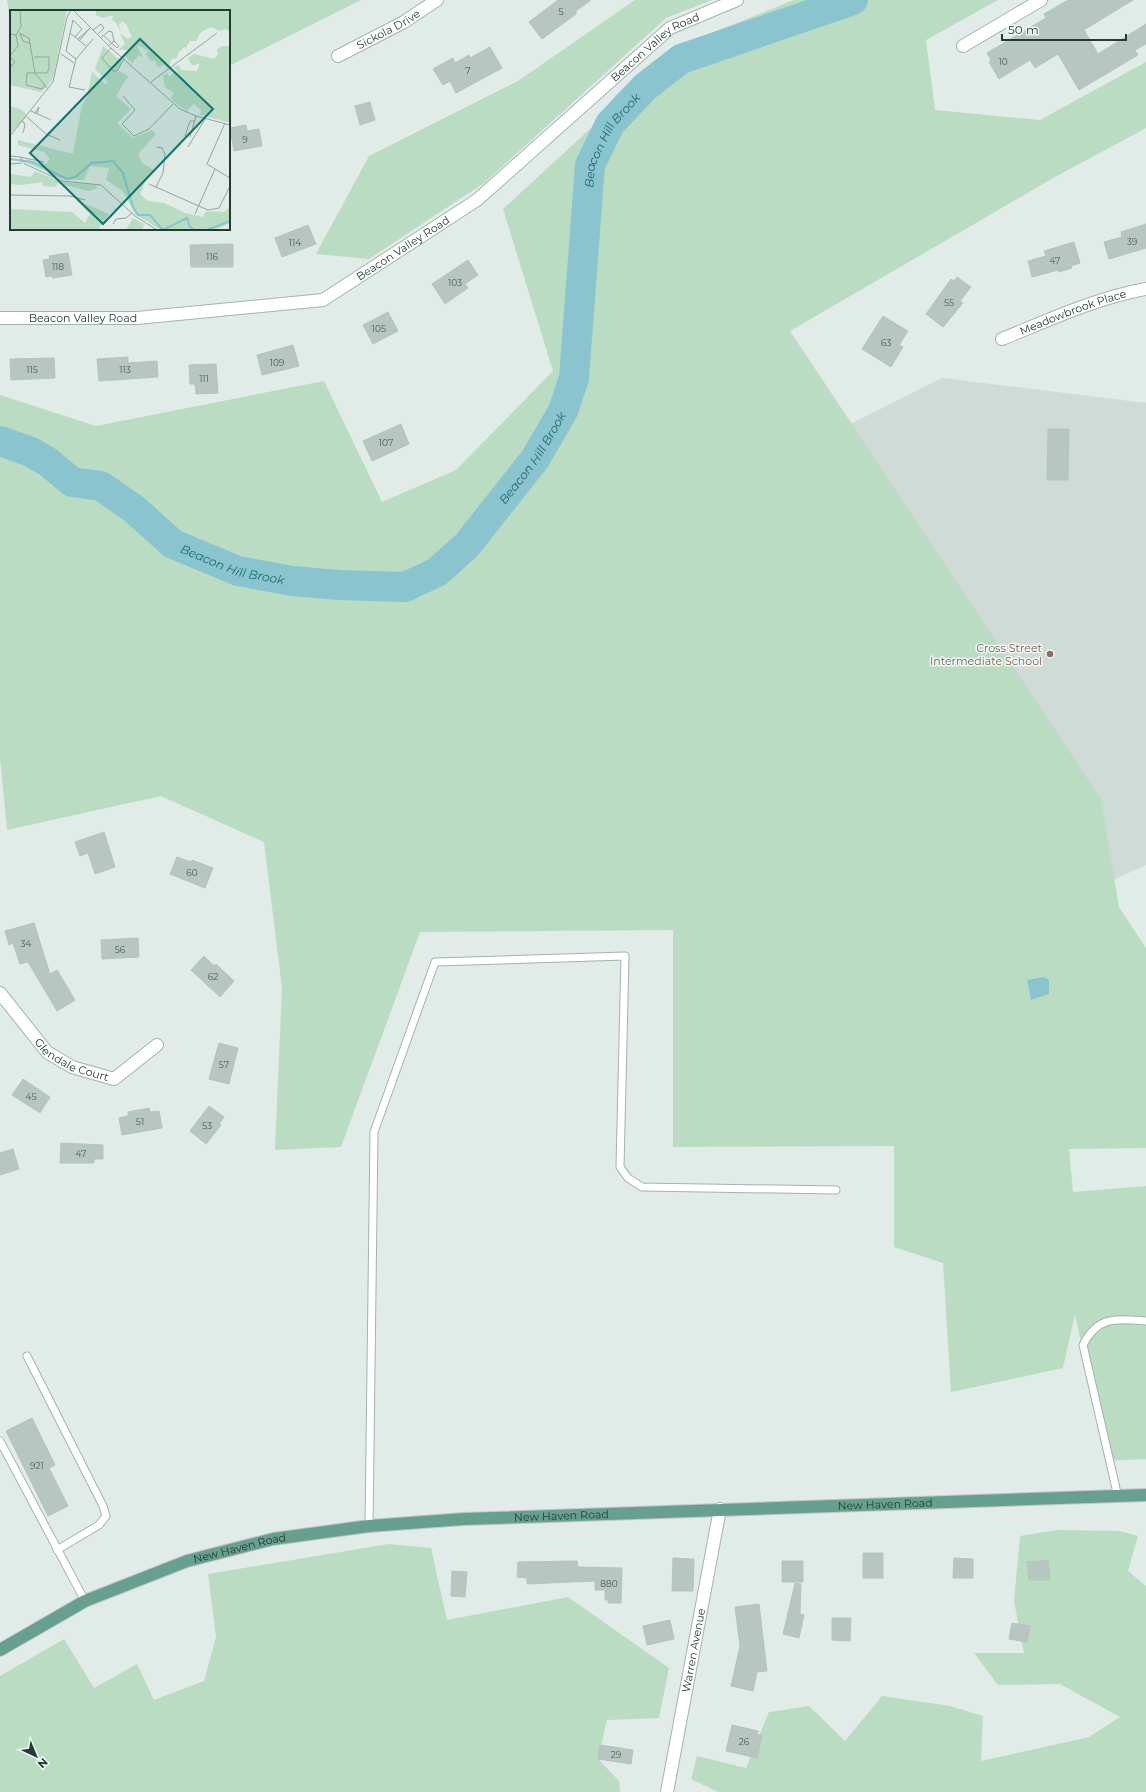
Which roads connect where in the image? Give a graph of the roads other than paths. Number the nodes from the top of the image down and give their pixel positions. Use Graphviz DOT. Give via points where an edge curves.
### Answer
graph roads {
  1 [pos="437,0"];
  2 [pos="737,0"];
  3 [pos="1041,0"];
  4 [pos="963,46"];
  5 [pos="338,56"];
  6 [pos="1146,289"];
  7 [pos="0,318"];
  8 [pos="1002,339"];
  9 [pos="0,993"];
  10 [pos="157,1045"];
  11 [pos="836,1190"];
  12 [pos="1146,1321"];
  13 [pos="27,1356"];
  14 [pos="0,1441"];
  15 [pos="1146,1495"];
  16 [pos="1118,1497"];
  17 [pos="720,1509"];
  18 [pos="369,1526"];
  19 [pos="57,1550"];
  20 [pos="85,1601"];
  21 [pos="0,1650"];
  22 [pos="667,1792"];
  1 -- 5 [label="street, Sickola Drive" via="404,22"];
  2 -- 7 [label="street, Beacon Valley Road" via="670,28 477,200 323,300 137,318"];
  3 -- 4 [label="street"];
  6 -- 8 [label="street, Meadowbrook Place" via="1122,293"];
  9 -- 10 [label="street, Glendale Court" via="47,1052 72,1067 114,1079"];
  11 -- 18 [label="lane" via="642,1187 628,1178 620,1166 625,956 435,962 374,1132"];
  12 -- 16 [label="lane" via="1112,1319 1104,1322 1088,1335 1083,1345"];
  13 -- 19 [label="lane" via="106,1516 99,1525"];
  14 -- 19 [label="lane"];
  15 -- 16 [label="main road, New Haven Road"];
  16 -- 17 [label="main road, New Haven Road"];
  17 -- 18 [label="main road, New Haven Road" via="464,1519"];
  17 -- 22 [label="street, Warren Avenue"];
  18 -- 20 [label="main road, New Haven Road" via="273,1539 188,1561"];
  19 -- 20 [label="lane"];
  20 -- 21 [label="main road, New Haven Road"];
}
